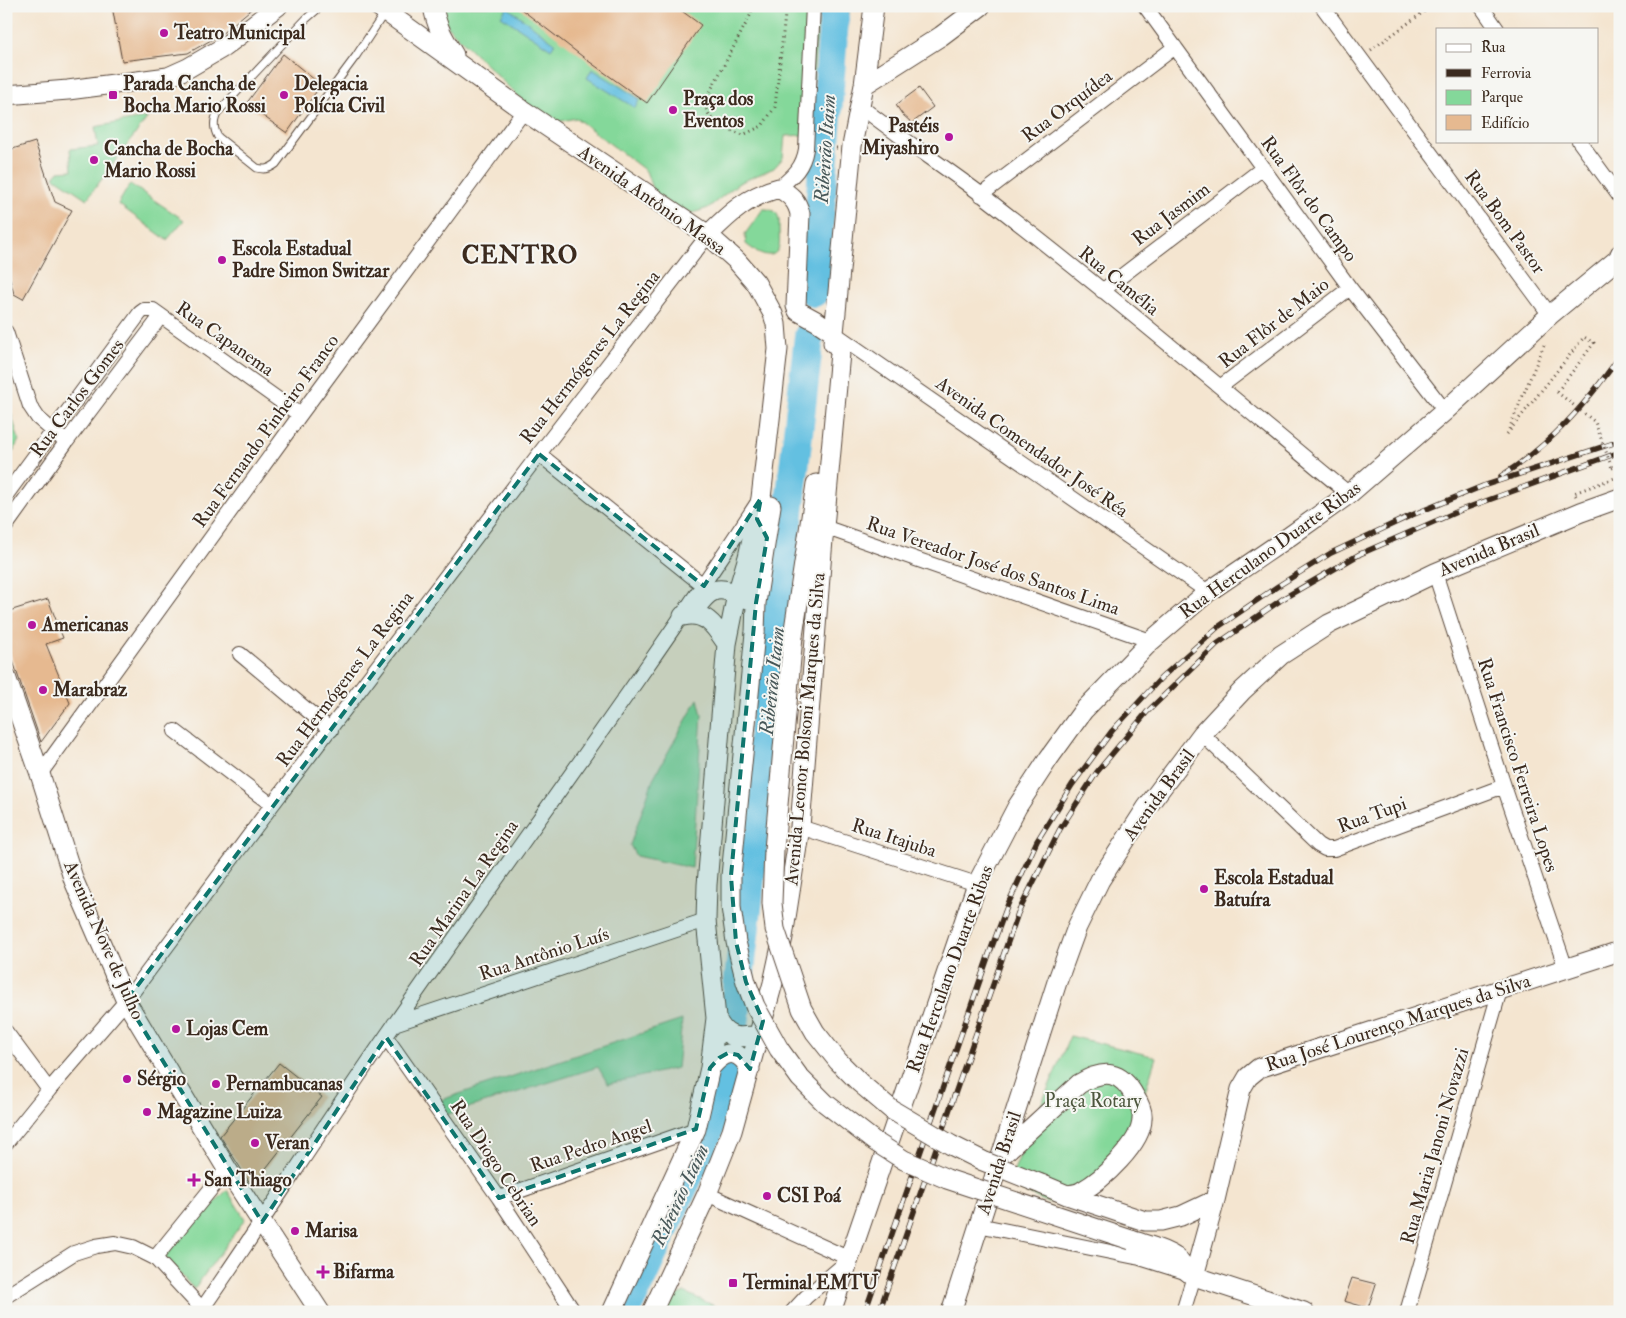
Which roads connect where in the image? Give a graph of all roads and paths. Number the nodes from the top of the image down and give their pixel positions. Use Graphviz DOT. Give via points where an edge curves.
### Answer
graph roads {
  1 [pos="278,6"];
  2 [pos="321,6"];
  3 [pos="433,6"];
  4 [pos="752,6"];
  5 [pos="781,6"];
  6 [pos="813,6"];
  7 [pos="874,6"];
  8 [pos="981,6"];
  9 [pos="1145,6"];
  10 [pos="1322,6"];
  11 [pos="1432,6"];
  12 [pos="1481,6"];
  13 [pos="382,9"];
  14 [pos="1496,28"];
  15 [pos="1175,47"];
  16 [pos="1360,58"];
  17 [pos="461,65"];
  18 [pos="864,84"];
  19 [pos="6,95"];
  20 [pos="860,106"];
  21 [pos="524,111"];
  22 [pos="1580,142"];
  23 [pos="820,148"];
  24 [pos="837,148"];
  25 [pos="1263,168"];
  26 [pos="779,188"];
  27 [pos="981,195"];
  28 [pos="1620,197"];
  29 [pos="708,235"];
  30 [pos="1619,256"];
  31 [pos="1350,288"];
  32 [pos="1102,291"];
  33 [pos="157,313"];
  34 [pos="773,314"];
  35 [pos="1550,315"];
  36 [pos="6,332"];
  37 [pos="834,334"];
  38 [pos="1220,387"];
  39 [pos="1445,411"];
  40 [pos="300,415"];
  41 [pos="54,432"];
  42 [pos="67,441"];
  43 [pos="540,454"];
  44 [pos="1620,465"];
  45 [pos="1620,476"];
  46 [pos="1574,493"];
  47 [pos="1349,494"];
  48 [pos="6,495"];
  49 [pos="761,498"];
  50 [pos="1620,498"];
  51 [pos="757,519"];
  52 [pos="6,526"];
  53 [pos="824,526"];
  54 [pos="767,538"];
  55 [pos="1435,573"];
  56 [pos="704,586"];
  57 [pos="1208,592"];
  58 [pos="737,594"];
  59 [pos="756,603"];
  60 [pos="687,615"];
  61 [pos="1151,641"];
  62 [pos="727,644"];
  63 [pos="240,654"];
  64 [pos="6,677"];
  65 [pos="331,730"];
  66 [pos="175,731"];
  67 [pos="1202,734"];
  68 [pos="40,774"];
  69 [pos="1504,786"];
  70 [pos="272,805"];
  71 [pos="800,827"];
  72 [pos="977,884"];
  73 [pos="706,920"];
  74 [pos="1620,951"];
  75 [pos="1566,969"];
  76 [pos="1500,990"];
  77 [pos="126,1001"];
  78 [pos="716,1018"];
  79 [pos="394,1024"];
  80 [pos="6,1032"];
  81 [pos="760,1035"];
  82 [pos="386,1037"];
  83 [pos="710,1068"];
  84 [pos="750,1069"];
  85 [pos="49,1090"];
  86 [pos="696,1129"];
  87 [pos="6,1142"];
  88 [pos="1002,1156"];
  89 [pos="228,1169"];
  90 [pos="707,1194"];
  91 [pos="1067,1195"];
  92 [pos="499,1198"];
  93 [pos="1215,1200"];
  94 [pos="262,1222"];
  95 [pos="978,1225"];
  96 [pos="156,1258"];
  97 [pos="850,1258"];
  98 [pos="1190,1274"];
  99 [pos="6,1296"];
  100 [pos="201,1310"];
  101 [pos="320,1312"];
  102 [pos="574,1312"];
  103 [pos="612,1312"];
  104 [pos="652,1312"];
  105 [pos="792,1312"];
  106 [pos="831,1312"];
  107 [pos="951,1312"];
  108 [pos="1183,1312"];
  109 [pos="1304,1312"];
  110 [pos="1407,1312"];
  1 -- 19 [label="main road" via="224,46 168,77"];
  2 -- 13 [label="lane" via="218,112 214,120 218,137 257,168 270,168 276,164 356,56"];
  3 -- 17 [label="main road, Avenida Antônio Massa" via="441,34"];
  4 -- 5 [label="path" via="751,14 704,103 714,123 742,135 762,126 774,107 784,15"];
  6 -- 26 [label="street" via="804,160 800,169"];
  7 -- 18 [label="main road, Avenida Leonor Bolsoni Marques da Silva"];
  8 -- 18 [label="main road" via="941,36"];
  9 -- 15 [label="street, Rua Flôr do Campo"];
  10 -- 16 [label="street, Rua Bom Pastor"];
  11 -- 16 [label="path"];
  12 -- 14 [label="street"];
  13 -- 17 [label="main road, Avenida Antônio Massa"];
  15 -- 25 [label="street, Rua Flôr do Campo"];
  15 -- 27 [label="street, Rua Orquídea"];
  16 -- 35 [label="street, Rua Bom Pastor"];
  17 -- 21 [label="main road, Avenida Antônio Massa"];
  18 -- 20 [label="main road, Avenida Leonor Bolsoni Marques da Silva"];
  20 -- 27 [label="street, Rua Camélia"];
  20 -- 37 [label="main road, Avenida Leonor Bolsoni Marques da Silva" via="852,154"];
  21 -- 29 [label="main road, Avenida Antônio Massa"];
  21 -- 40 [label="street, Rua Fernando Pinheiro Franco"];
  22 -- 28 [label="street"];
  23 -- 24 [label="path"];
  25 -- 31 [label="street, Rua Flôr do Campo"];
  25 -- 32 [label="street, Rua Jasmim"];
  26 -- 29 [label="main road" via="742,203"];
  26 -- 37 [label="main road" via="798,203 800,214 796,306 798,311"];
  27 -- 32 [label="street, Rua Camélia"];
  29 -- 34 [label="main road, Avenida Antônio Massa" via="756,283"];
  29 -- 43 [label="street, Rua Hermógenes La Regina"];
  30 -- 35 [label="main road, Rua Herculano Duarte Ribas"];
  31 -- 38 [label="street, Rua Flôr de Maio"];
  31 -- 39 [label="street, Rua Flôr do Campo"];
  32 -- 38 [label="street, Rua Camélia"];
  33 -- 40 [label="street, Rua Capanema"];
  33 -- 41 [label="street, Rua Carlos Gomes" via="144,310 140,313"];
  33 -- 42 [label="street, Rua Carlos Gomes"];
  34 -- 49 [label="main road, Avenida Antônio Massa" via="778,349"];
  34 -- 54 [label="main road" via="783,330 787,365"];
  35 -- 39 [label="main road, Rua Herculano Duarte Ribas"];
  35 -- 44 [label="path, bridge" via="1543,349 1507,434 1584,337 1594,343 1556,392 1595,422 1612,468"];
  36 -- 41 [label="street" via="30,406"];
  37 -- 53 [label="main road, Avenida Leonor Bolsoni Marques da Silva" via="840,353"];
  37 -- 57 [label="street, Avenida Comendador José Réa"];
  37 -- 91 [label="main road, Avenida Leonor Bolsoni Marques da Silva, bridge" via="822,444 793,636 774,850 772,904 775,929 802,1009 814,1032 860,1084 892,1110 959,1149"];
  38 -- 47 [label="street, Rua Camélia"];
  39 -- 47 [label="main road, Rua Herculano Duarte Ribas"];
  40 -- 68 [label="street, Rua Fernando Pinheiro Franco"];
  41 -- 42 [label="street"];
  41 -- 48 [label="street, Rua Carlos Gomes"];
  42 -- 52 [label="street, Rua Carlos Gomes"];
  43 -- 56 [label="street"];
  43 -- 65 [label="street, Rua Hermógenes La Regina"];
  45 -- 46 [label="path"];
  47 -- 57 [label="main road, Rua Herculano Duarte Ribas"];
  49 -- 51 [label="main road"];
  49 -- 56 [label="street, Rua Marina La Regina"];
  50 -- 55 [label="main road, Avenida Brasil"];
  51 -- 54 [label="main road"];
  51 -- 58 [label="main road"];
  53 -- 61 [label="street, Rua Vereador José dos Santos Lima"];
  53 -- 71 [label="main road, Avenida Leonor Bolsoni Marques da Silva"];
  54 -- 59 [label="main road"];
  55 -- 67 [label="main road, Avenida Brasil" via="1329,624 1281,655"];
  55 -- 69 [label="street, Rua Francisco Ferreira Lopes"];
  56 -- 60 [label="street, Rua Marina La Regina"];
  57 -- 61 [label="main road, Rua Herculano Duarte Ribas"];
  58 -- 59 [label="main road"];
  58 -- 60 [label="main road" via="726,590 712,591"];
  58 -- 62 [label="main road"];
  59 -- 98 [label="main road, bridge" via="731,876 731,907 746,982 755,1006 779,1049 800,1078 825,1103 904,1160 947,1179 1160,1249 1178,1258"];
  60 -- 62 [label="main road" via="702,617 709,622"];
  60 -- 79 [label="street, Rua Marina La Regina"];
  61 -- 72 [label="main road, Rua Herculano Duarte Ribas" via="1083,711 1049,758 1017,807"];
  62 -- 73 [label="main road"];
  63 -- 65 [label="street"];
  64 -- 68 [label="main road, Avenida Nove de Julho"];
  65 -- 70 [label="street, Rua Hermógenes La Regina"];
  66 -- 70 [label="street"];
  67 -- 69 [label="street, Rua Tupi" via="1325,849 1343,846"];
  67 -- 88 [label="main road, Avenida Brasil" via="1147,807 1100,880 1077,928"];
  68 -- 77 [label="main road, Avenida Nove de Julho" via="74,881"];
  69 -- 75 [label="street, Rua Francisco Ferreira Lopes"];
  70 -- 77 [label="street, Rua Hermógenes La Regina"];
  71 -- 72 [label="street, Rua Itajuba"];
  71 -- 81 [label="main road, Avenida Leonor Bolsoni Marques da Silva" via="783,937"];
  72 -- 97 [label="main road, Rua Herculano Duarte Ribas"];
  73 -- 78 [label="main road"];
  73 -- 79 [label="street, Rua Antônio Luís"];
  74 -- 75 [label="main road, Rua José Lourenço Marques da Silva"];
  75 -- 76 [label="main road, Rua José Lourenço Marques da Silva"];
  76 -- 93 [label="main road, Rua José Lourenço Marques da Silva" via="1259,1068 1241,1089"];
  76 -- 110 [label="street, Rua Maria Janoni Novazzi"];
  77 -- 85 [label="street, Rua Hermógenes La Regina"];
  77 -- 89 [label="main road, Avenida Nove de Julho"];
  78 -- 81 [label="main road" via="720,1027 731,1036"];
  78 -- 83 [label="main road"];
  79 -- 82 [label="street, Rua Marina La Regina"];
  80 -- 85 [label="street"];
  81 -- 84 [label="main road, Avenida Leonor Bolsoni Marques da Silva"];
  82 -- 92 [label="street, Rua Diogo Cebrian"];
  82 -- 94 [label="street, Rua Marina La Regina"];
  83 -- 84 [label="main road" via="728,1053 745,1060"];
  83 -- 86 [label="main road"];
  84 -- 90 [label="main road, Avenida Leonor Bolsoni Marques da Silva" via="732,1132"];
  85 -- 87 [label="street, Rua Hermógenes La Regina"];
  86 -- 92 [label="street, Rua Pedro Angel"];
  86 -- 103 [label="main road"];
  88 -- 91 [label="main road" via="1079,1084 1092,1076 1106,1074 1119,1077 1139,1104 1140,1129 1127,1152 1105,1176 1081,1192"];
  88 -- 95 [label="main road, Avenida Brasil"];
  89 -- 94 [label="main road, Avenida Nove de Julho"];
  89 -- 96 [label="street"];
  90 -- 97 [label="street"];
  90 -- 104 [label="main road, Avenida Leonor Bolsoni Marques da Silva"];
  91 -- 93 [label="main road" via="1145,1221 1181,1216"];
  92 -- 102 [label="street, Rua Diogo Cebrian"];
  93 -- 98 [label="main road, Rua José Lourenço Marques da Silva"];
  94 -- 100 [label="street, Rua Marina La Regina"];
  94 -- 101 [label="main road, Avenida Nove de Julho"];
  95 -- 98 [label="street" via="1140,1258"];
  95 -- 107 [label="main road, Avenida Brasil"];
  96 -- 99 [label="street" via="115,1243 96,1246 74,1253"];
  96 -- 100 [label="street"];
  97 -- 105 [label="street"];
  97 -- 106 [label="main road, Rua Herculano Duarte Ribas"];
  98 -- 108 [label="street"];
  98 -- 109 [label="main road"];
}
